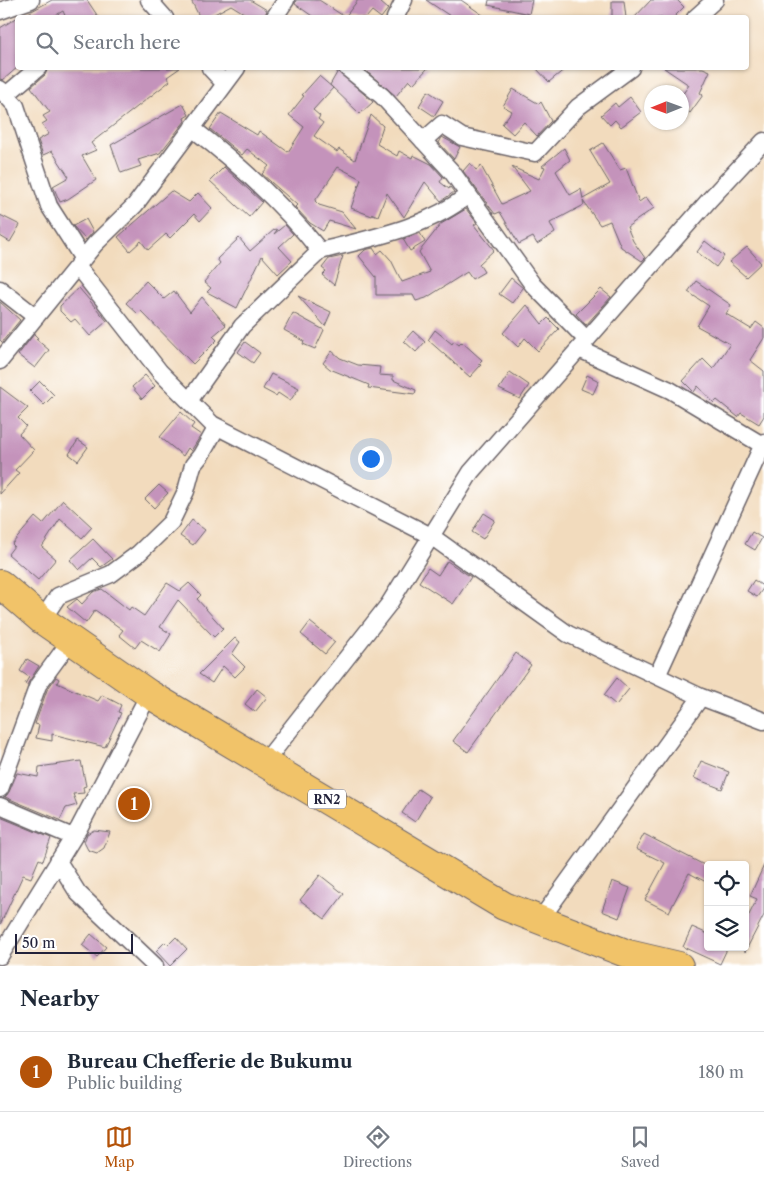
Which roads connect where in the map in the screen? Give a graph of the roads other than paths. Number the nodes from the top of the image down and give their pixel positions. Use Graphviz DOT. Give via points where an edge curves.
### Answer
graph roads {
  1 [pos="31,0"];
  2 [pos="150,0"];
  3 [pos="404,0"];
  4 [pos="715,0"];
  5 [pos="0,11"];
  6 [pos="162,15"];
  7 [pos="396,15"];
  8 [pos="698,15"];
  9 [pos="35,70"];
  10 [pos="212,70"];
  11 [pos="236,70"];
  12 [pos="350,70"];
  13 [pos="628,70"];
  14 [pos="225,84"];
  15 [pos="3,92"];
  16 [pos="192,128"];
  17 [pos="424,141"];
  18 [pos="764,141"];
  19 [pos="468,195"];
  20 [pos="320,251"];
  21 [pos="80,262"];
  22 [pos="0,289"];
  23 [pos="36,317"];
  24 [pos="583,344"];
  25 [pos="0,361"];
  26 [pos="189,401"];
  27 [pos="217,427"];
  28 [pos="763,445"];
  29 [pos="431,536"];
  30 [pos="0,584"];
  31 [pos="42,620"];
  32 [pos="71,640"];
  33 [pos="657,676"];
  34 [pos="149,694"];
  35 [pos="701,697"];
  36 [pos="764,721"];
  37 [pos="264,763"];
  38 [pos="0,789"];
  39 [pos="0,806"];
  40 [pos="73,837"];
  41 [pos="58,861"];
  42 [pos="540,920"];
  43 [pos="0,956"];
  44 [pos="626,960"];
  45 [pos="155,966"];
  46 [pos="679,966"];
  1 -- 5 [label="street"];
  2 -- 6 [label="street"];
  3 -- 7 [label="street"];
  4 -- 8 [label="street"];
  9 -- 15 [label="street"];
  10 -- 14 [label="street"];
  11 -- 14 [label="street"];
  12 -- 17 [label="street" via="382,96"];
  13 -- 17 [label="street" via="578,107 535,153 462,136 442,124"];
  14 -- 16 [label="street"];
  15 -- 21 [label="street" via="16,106 49,206"];
  16 -- 20 [label="street" via="254,179 293,217"];
  16 -- 21 [label="street" via="135,205"];
  17 -- 19 [label="street"];
  18 -- 24 [label="street"];
  19 -- 20 [label="street" via="450,210 414,225"];
  19 -- 24 [label="street" via="533,285"];
  20 -- 26 [label="street" via="242,326"];
  21 -- 23 [label="street"];
  21 -- 26 [label="street" via="160,372"];
  22 -- 23 [label="street"];
  23 -- 25 [label="street"];
  24 -- 28 [label="street"];
  24 -- 29 [label="street" via="472,472"];
  26 -- 27 [label="street"];
  27 -- 29 [label="street"];
  27 -- 31 [label="street" via="193,465 186,491 171,522 138,554 111,574 58,596"];
  28 -- 33 [label="street"];
  29 -- 33 [label="street" via="568,634"];
  29 -- 37 [label="street" via="389,604"];
  30 -- 31 [label="highway, RN2"];
  31 -- 32 [label="highway, RN2"];
  32 -- 34 [label="highway, RN2"];
  32 -- 38 [label="street" via="38,685"];
  33 -- 35 [label="street"];
  34 -- 37 [label="highway, RN2"];
  34 -- 40 [label="street"];
  35 -- 36 [label="street"];
  35 -- 42 [label="street"];
  37 -- 42 [label="highway, RN2" via="504,906"];
  39 -- 40 [label="street"];
  40 -- 41 [label="street"];
  41 -- 43 [label="street"];
  41 -- 45 [label="street" via="78,893"];
  42 -- 44 [label="highway, RN2"];
  44 -- 46 [label="highway, RN2"];
}
